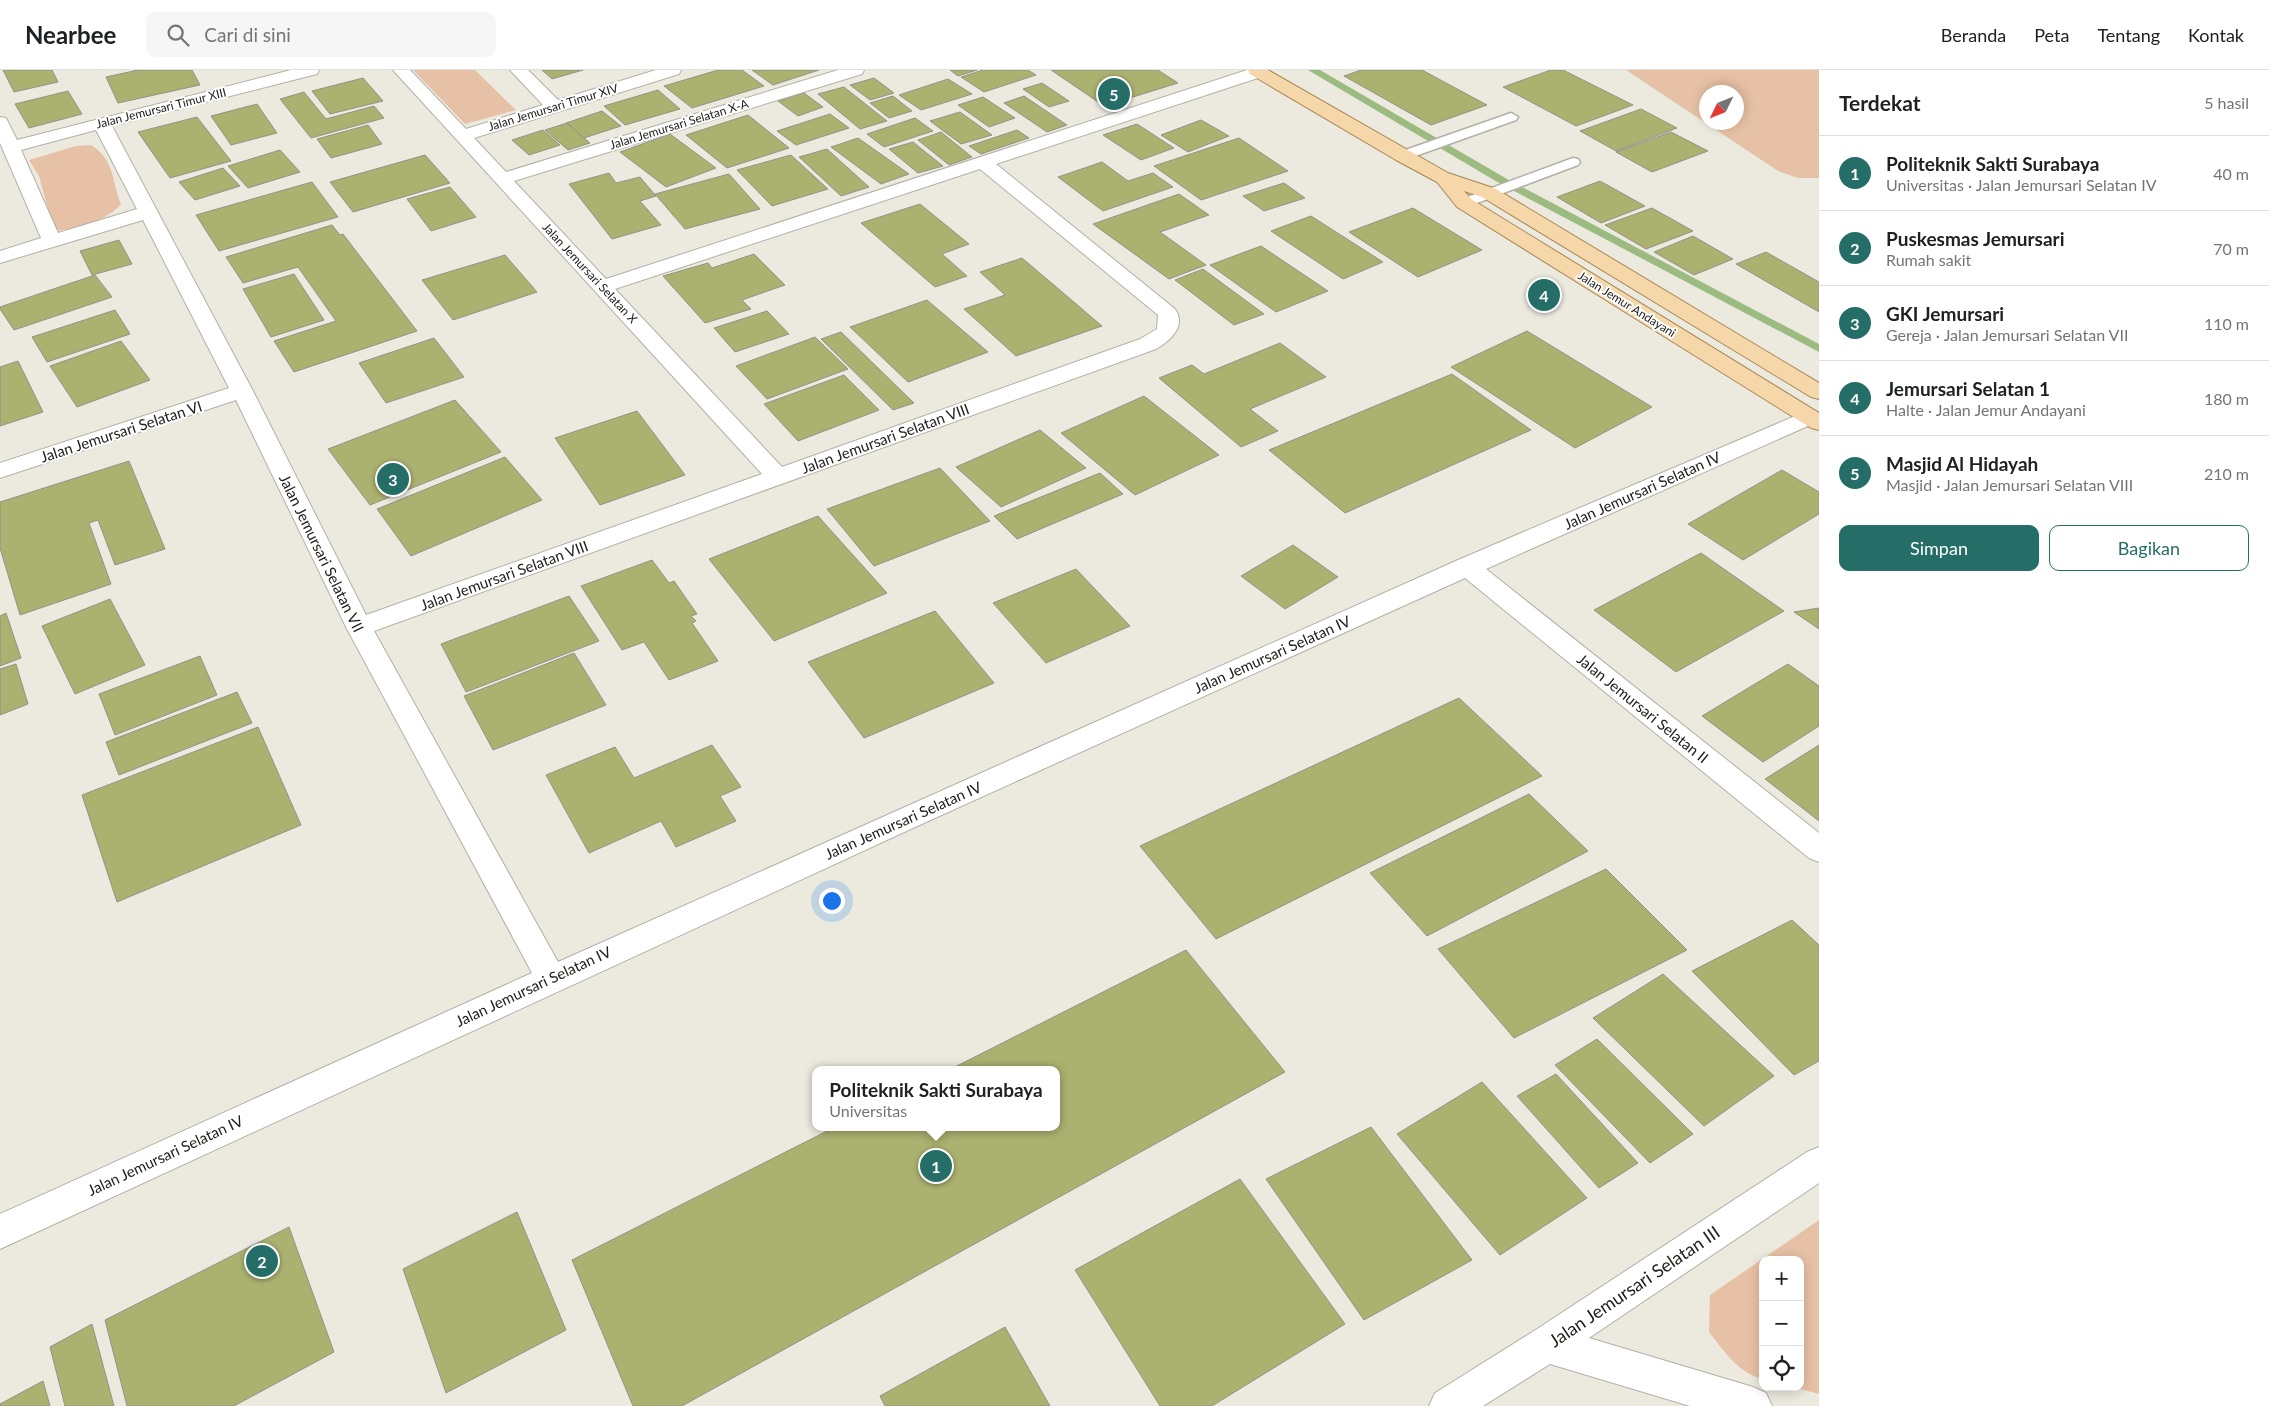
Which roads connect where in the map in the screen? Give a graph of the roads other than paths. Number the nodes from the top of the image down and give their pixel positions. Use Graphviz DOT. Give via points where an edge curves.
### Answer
graph roads {
  1 [pos="312,70"];
  2 [pos="401,70"];
  3 [pos="518,70"];
  4 [pos="672,70"];
  5 [pos="856,70"];
  6 [pos="1257,71"];
  7 [pos="261,76"];
  8 [pos="555,107"];
  9 [pos="1511,117"];
  10 [pos="0,122"];
  11 [pos="102,124"];
  12 [pos="463,136"];
  13 [pos="11,147"];
  14 [pos="1402,156"];
  15 [pos="983,162"];
  16 [pos="1573,162"];
  17 [pos="1441,177"];
  18 [pos="502,179"];
  19 [pos="1495,191"];
  20 [pos="1464,203"];
  21 [pos="149,212"];
  22 [pos="52,242"];
  23 [pos="0,257"];
  24 [pos="602,287"];
  25 [pos="242,391"];
  26 [pos="1819,392"];
  27 [pos="1814,420"];
  28 [pos="0,471"];
  29 [pos="778,477"];
  30 [pos="1467,566"];
  31 [pos="358,627"];
  32 [pos="1819,850"];
  33 [pos="551,978"];
  34 [pos="1819,1163"];
  35 [pos="0,1232"];
  36 [pos="1548,1344"];
  37 [pos="1448,1406"];
  38 [pos="1753,1406"];
  1 -- 7 [label="street, Jalan Jemursari Timur XIII"];
  2 -- 12 [label="street, Jalan Jemursari Selatan X"];
  3 -- 8 [label="street"];
  4 -- 8 [label="street, Jalan Jemursari Timur XIV"];
  5 -- 18 [label="street, Jalan Jemursari Selatan X-A"];
  6 -- 14 [label="main road, Jalan Jemur Andayani"];
  6 -- 15 [label="street"];
  7 -- 11 [label="street, Jalan Jemursari Timur XIII"];
  8 -- 12 [label="street, Jalan Jemursari Timur XIV"];
  9 -- 14 [label="lane"];
  10 -- 13 [label="street"];
  11 -- 13 [label="street, Jalan Jemursari Timur XIII"];
  11 -- 21 [label="street, Jalan Jemursari Selatan VII"];
  12 -- 18 [label="street, Jalan Jemursari Selatan X"];
  13 -- 22 [label="street"];
  14 -- 17 [label="main road, Jalan Jemur Andayani"];
  15 -- 24 [label="street"];
  15 -- 29 [label="street, Jalan Jemursari Selatan VIII" via="1168,313 1168,330 1148,344"];
  16 -- 19 [label="lane"];
  17 -- 19 [label="main road, Jalan Jemur Andayani"];
  17 -- 20 [label="main road, Jalan Jemur Andayani"];
  18 -- 24 [label="street, Jalan Jemursari Selatan X"];
  19 -- 20 [label="lane"];
  19 -- 26 [label="main road, Jalan Jemur Andayani"];
  20 -- 27 [label="main road, Jalan Jemur Andayani"];
  21 -- 22 [label="street"];
  21 -- 25 [label="street, Jalan Jemursari Selatan VII"];
  22 -- 23 [label="street"];
  24 -- 29 [label="street, Jalan Jemursari Selatan X"];
  25 -- 28 [label="street, Jalan Jemursari Selatan VI"];
  25 -- 31 [label="street, Jalan Jemursari Selatan VII"];
  27 -- 30 [label="street, Jalan Jemursari Selatan IV"];
  29 -- 31 [label="street, Jalan Jemursari Selatan VIII"];
  30 -- 32 [label="street, Jalan Jemursari Selatan II"];
  30 -- 33 [label="street, Jalan Jemursari Selatan IV"];
  31 -- 33 [label="street, Jalan Jemursari Selatan VII"];
  33 -- 35 [label="street, Jalan Jemursari Selatan IV"];
  34 -- 36 [label="street, Jalan Jemursari Selatan III"];
  36 -- 37 [label="street, Jalan Jemursari Selatan III"];
  36 -- 38 [label="street"];
}
